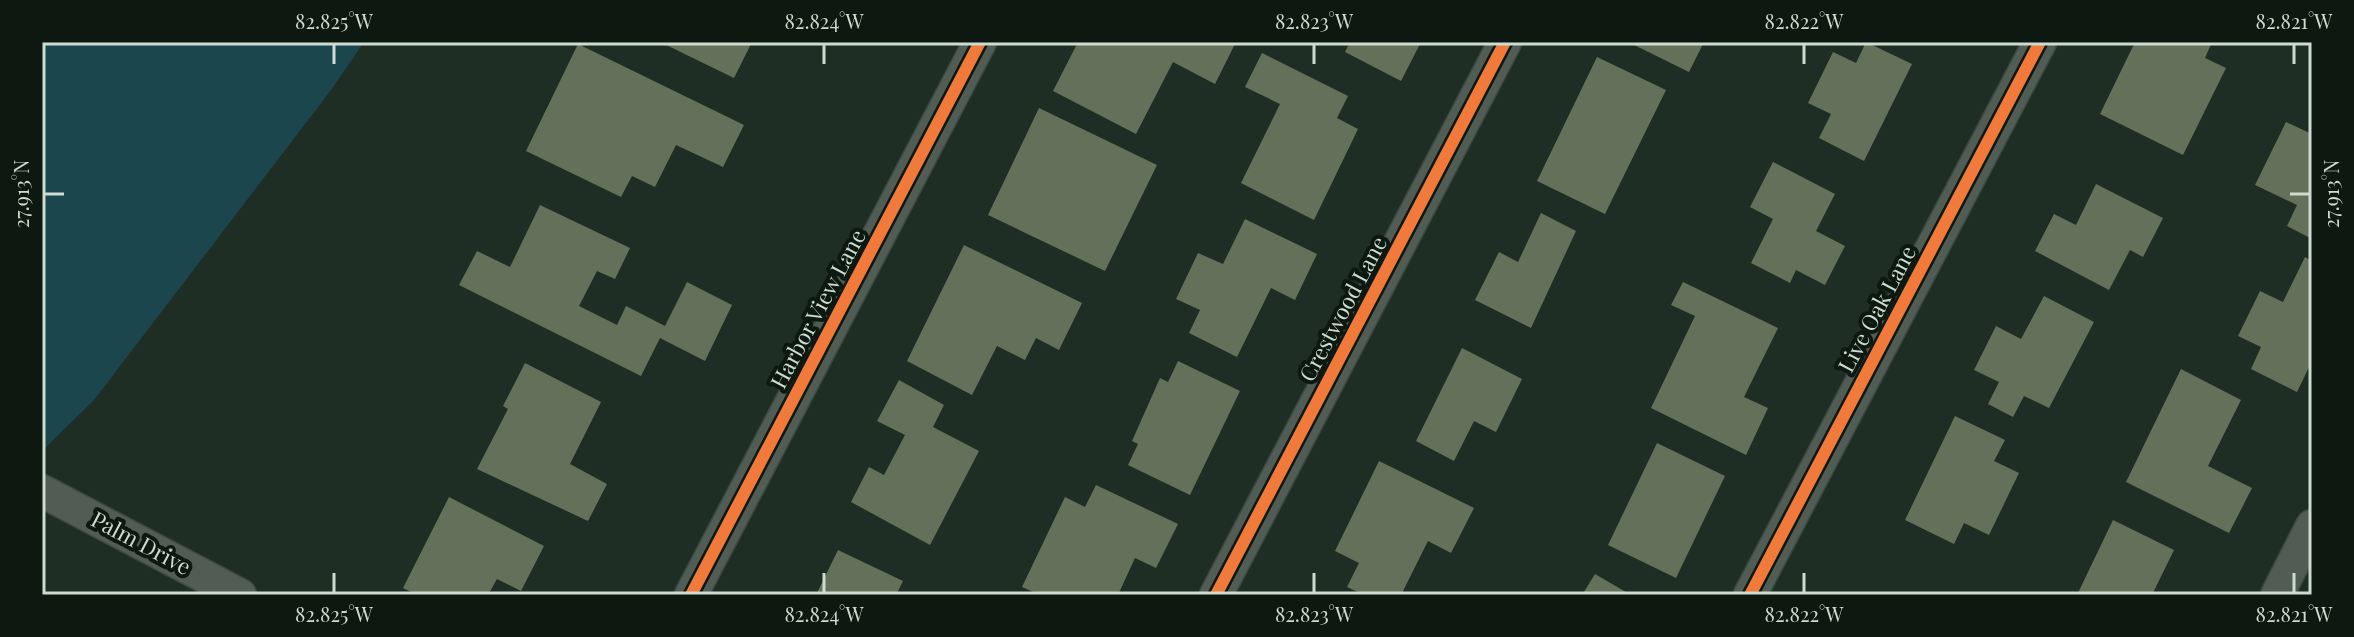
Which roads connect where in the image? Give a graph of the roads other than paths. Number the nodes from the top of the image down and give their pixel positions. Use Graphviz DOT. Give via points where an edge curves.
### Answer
graph roads {
  1 [pos="980,42"];
  2 [pos="1505,42"];
  3 [pos="2040,42"];
  4 [pos="42,491"];
  5 [pos="2312,526"];
  6 [pos="240,595"];
  7 [pos="691,595"];
  8 [pos="1216,595"];
  9 [pos="1750,595"];
  10 [pos="2277,595"];
  1 -- 7 [label="street, Harbor View Lane"];
  2 -- 8 [label="street, Crestwood Lane"];
  3 -- 9 [label="street, Live Oak Lane"];
  4 -- 6 [label="street, Palm Drive"];
  5 -- 10 [label="street"];
}
